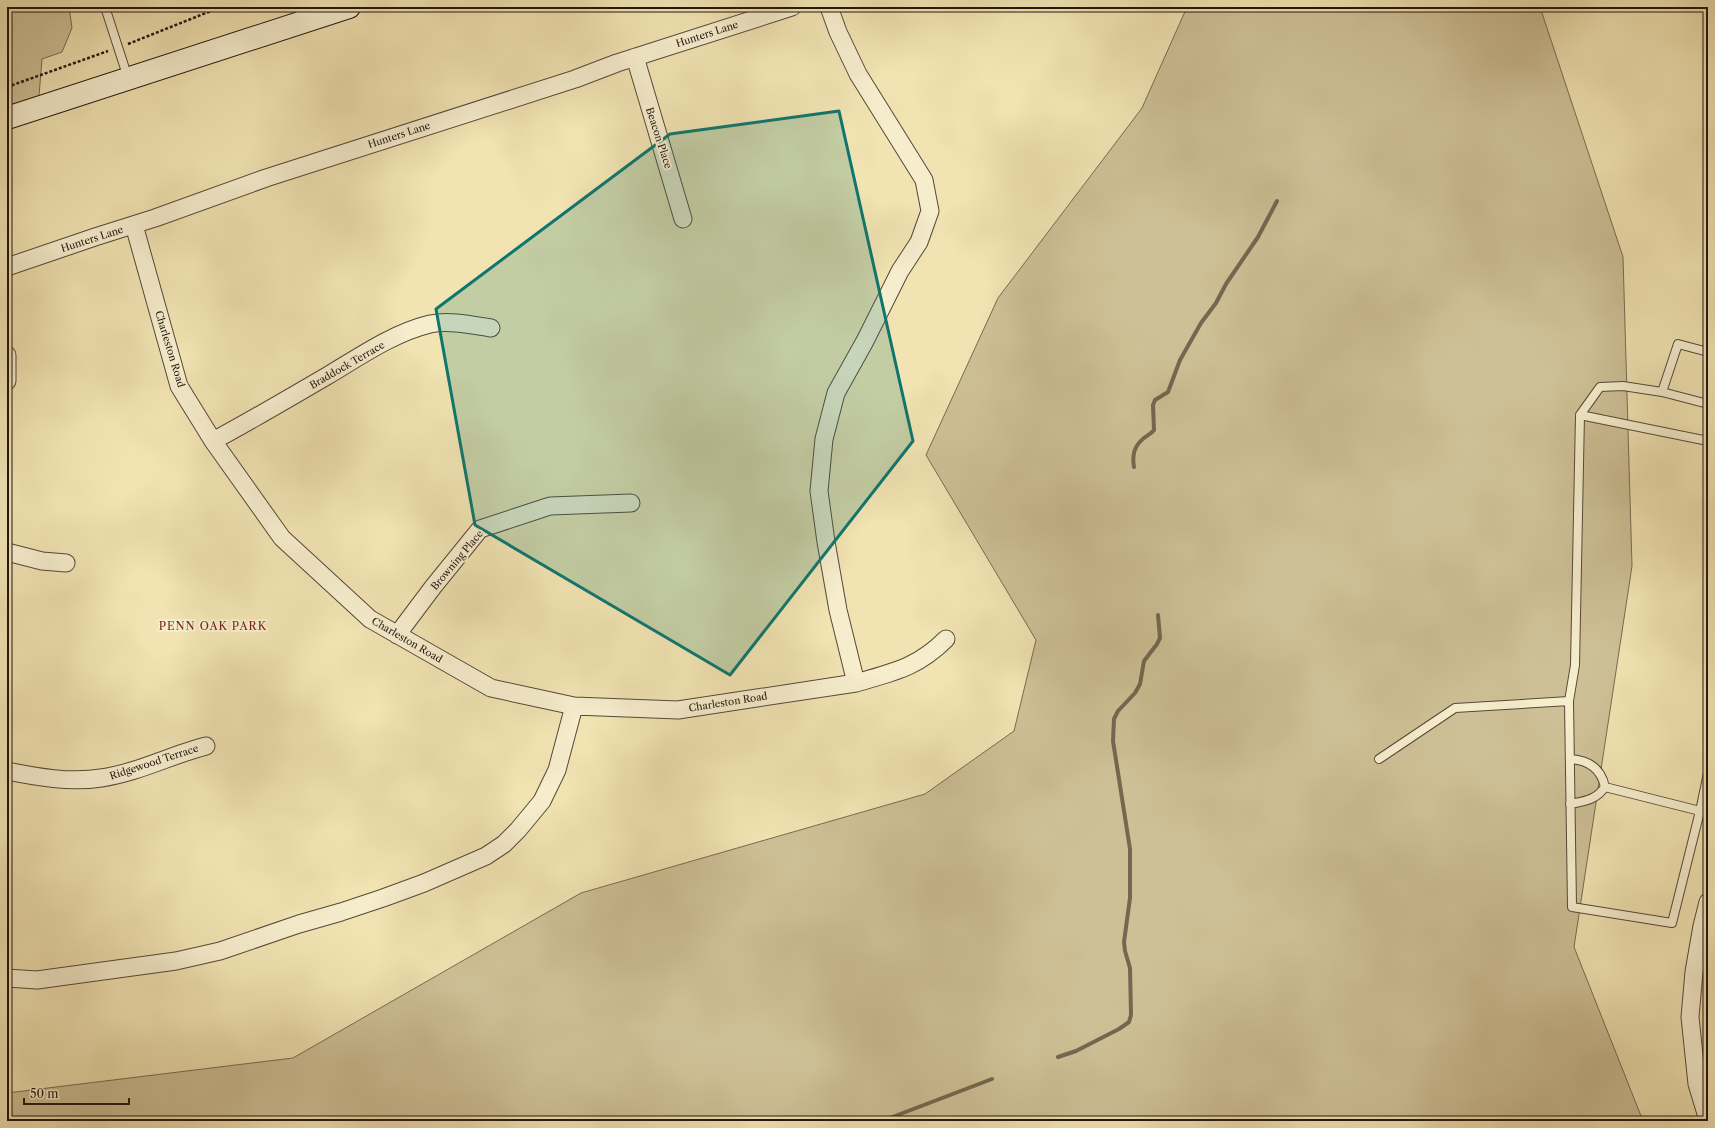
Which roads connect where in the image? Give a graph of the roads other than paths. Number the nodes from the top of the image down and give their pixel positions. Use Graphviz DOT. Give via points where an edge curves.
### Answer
graph roads {
  1 [pos="105,7"];
  2 [pos="348,7"];
  3 [pos="792,7"];
  4 [pos="829,7"];
  5 [pos="301,14"];
  6 [pos="635,57"];
  7 [pos="128,79"];
  8 [pos="7,118"];
  9 [pos="683,219"];
  10 [pos="134,225"];
  11 [pos="7,267"];
  12 [pos="491,328"];
  13 [pos="1708,352"];
  14 [pos="7,355"];
  15 [pos="7,381"];
  16 [pos="1662,392"];
  17 [pos="1708,404"];
  18 [pos="1580,415"];
  19 [pos="213,441"];
  20 [pos="1708,442"];
  21 [pos="631,503"];
  22 [pos="7,552"];
  23 [pos="66,563"];
  24 [pos="398,635"];
  25 [pos="946,639"];
  26 [pos="856,683"];
  27 [pos="1569,700"];
  28 [pos="574,706"];
  29 [pos="206,746"];
  30 [pos="1379,759"];
  31 [pos="1570,760"];
  32 [pos="7,771"];
  33 [pos="1708,774"];
  34 [pos="1605,786"];
  35 [pos="1570,804"];
  36 [pos="1704,812"];
  37 [pos="1708,902"];
  38 [pos="7,978"];
  39 [pos="1708,1120"];
  1 -- 7 [label="lane"];
  2 -- 5 [label="main road"];
  3 -- 6 [label="street, Hunters Lane"];
  4 -- 26 [label="street" via="858,74 924,180 930,211 919,242 900,271 836,393 824,439 820,491 826,542 838,610"];
  5 -- 7 [label="main road"];
  6 -- 9 [label="street, Beacon Place"];
  6 -- 10 [label="street, Hunters Lane" via="575,79 266,178"];
  7 -- 8 [label="main road"];
  10 -- 11 [label="street, Hunters Lane"];
  10 -- 19 [label="street, Charleston Road" via="179,386"];
  12 -- 19 [label="street, Braddock Terrace" via="449,323 431,324 411,331 365,354"];
  13 -- 16 [label="lane" via="1678,344"];
  14 -- 15 [label="street"];
  16 -- 17 [label="lane"];
  16 -- 18 [label="lane" via="1623,386 1600,387"];
  18 -- 20 [label="lane"];
  18 -- 27 [label="lane" via="1575,665"];
  19 -- 24 [label="street, Charleston Road" via="282,538 370,619"];
  21 -- 24 [label="street, Browning Place" via="550,506 480,529"];
  22 -- 23 [label="street"];
  24 -- 28 [label="street, Charleston Road" via="491,688"];
  25 -- 26 [label="street, Charleston Road" via="931,653 907,667"];
  26 -- 28 [label="street, Charleston Road" via="678,710"];
  27 -- 30 [label="lane" via="1455,708"];
  27 -- 31 [label="lane"];
  28 -- 38 [label="street" via="557,770 542,801 504,844 486,856 383,898 220,951 176,961 45,979"];
  29 -- 32 [label="street, Ridgewood Terrace" via="103,778 57,779"];
  31 -- 34 [label="lane" via="1580,760 1594,765 1604,779"];
  31 -- 35 [label="lane"];
  33 -- 36 [label="lane"];
  34 -- 35 [label="lane" via="1600,795"];
  34 -- 36 [label="lane"];
  35 -- 36 [label="lane" via="1572,907 1672,923"];
  37 -- 39 [label="street" via="1694,972 1690,1017 1697,1084"];
}
